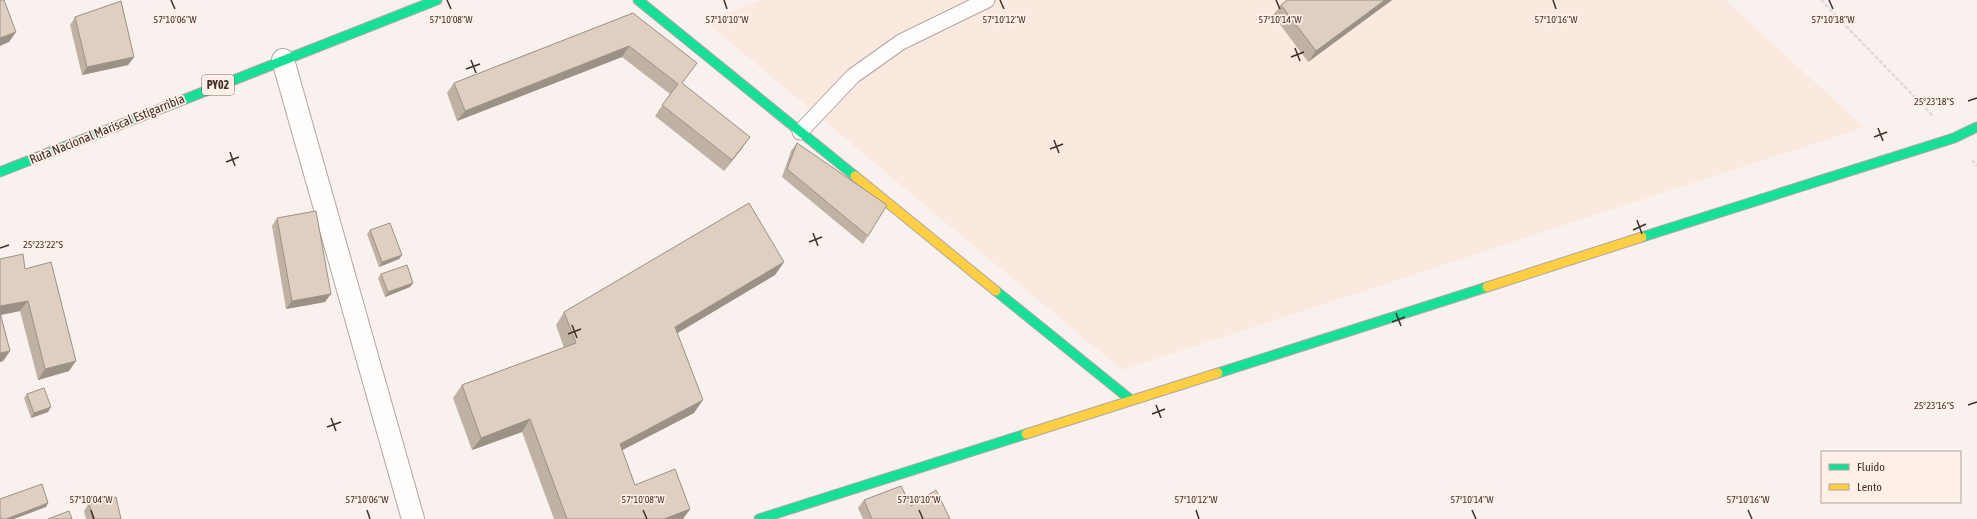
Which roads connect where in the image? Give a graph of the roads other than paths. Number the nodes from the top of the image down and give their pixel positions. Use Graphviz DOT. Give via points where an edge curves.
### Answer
graph roads {
  1 [pos="437,0"];
  2 [pos="638,0"];
  3 [pos="987,0"];
  4 [pos="283,60"];
  5 [pos="1977,127"];
  6 [pos="800,132"];
  7 [pos="0,172"];
  8 [pos="1131,400"];
  9 [pos="413,519"];
  10 [pos="759,519"];
  1 -- 4 [label="street, Ruta Nacional Mariscal Estigarribia / PY02"];
  2 -- 6 [label="street"];
  3 -- 6 [label="lane" via="902,42 877,59 853,76"];
  4 -- 7 [label="street, Ruta Nacional Mariscal Estigarribia / PY02"];
  4 -- 9 [label="street"];
  5 -- 8 [label="street" via="1954,138"];
  6 -- 8 [label="street"];
  8 -- 10 [label="street"];
}
